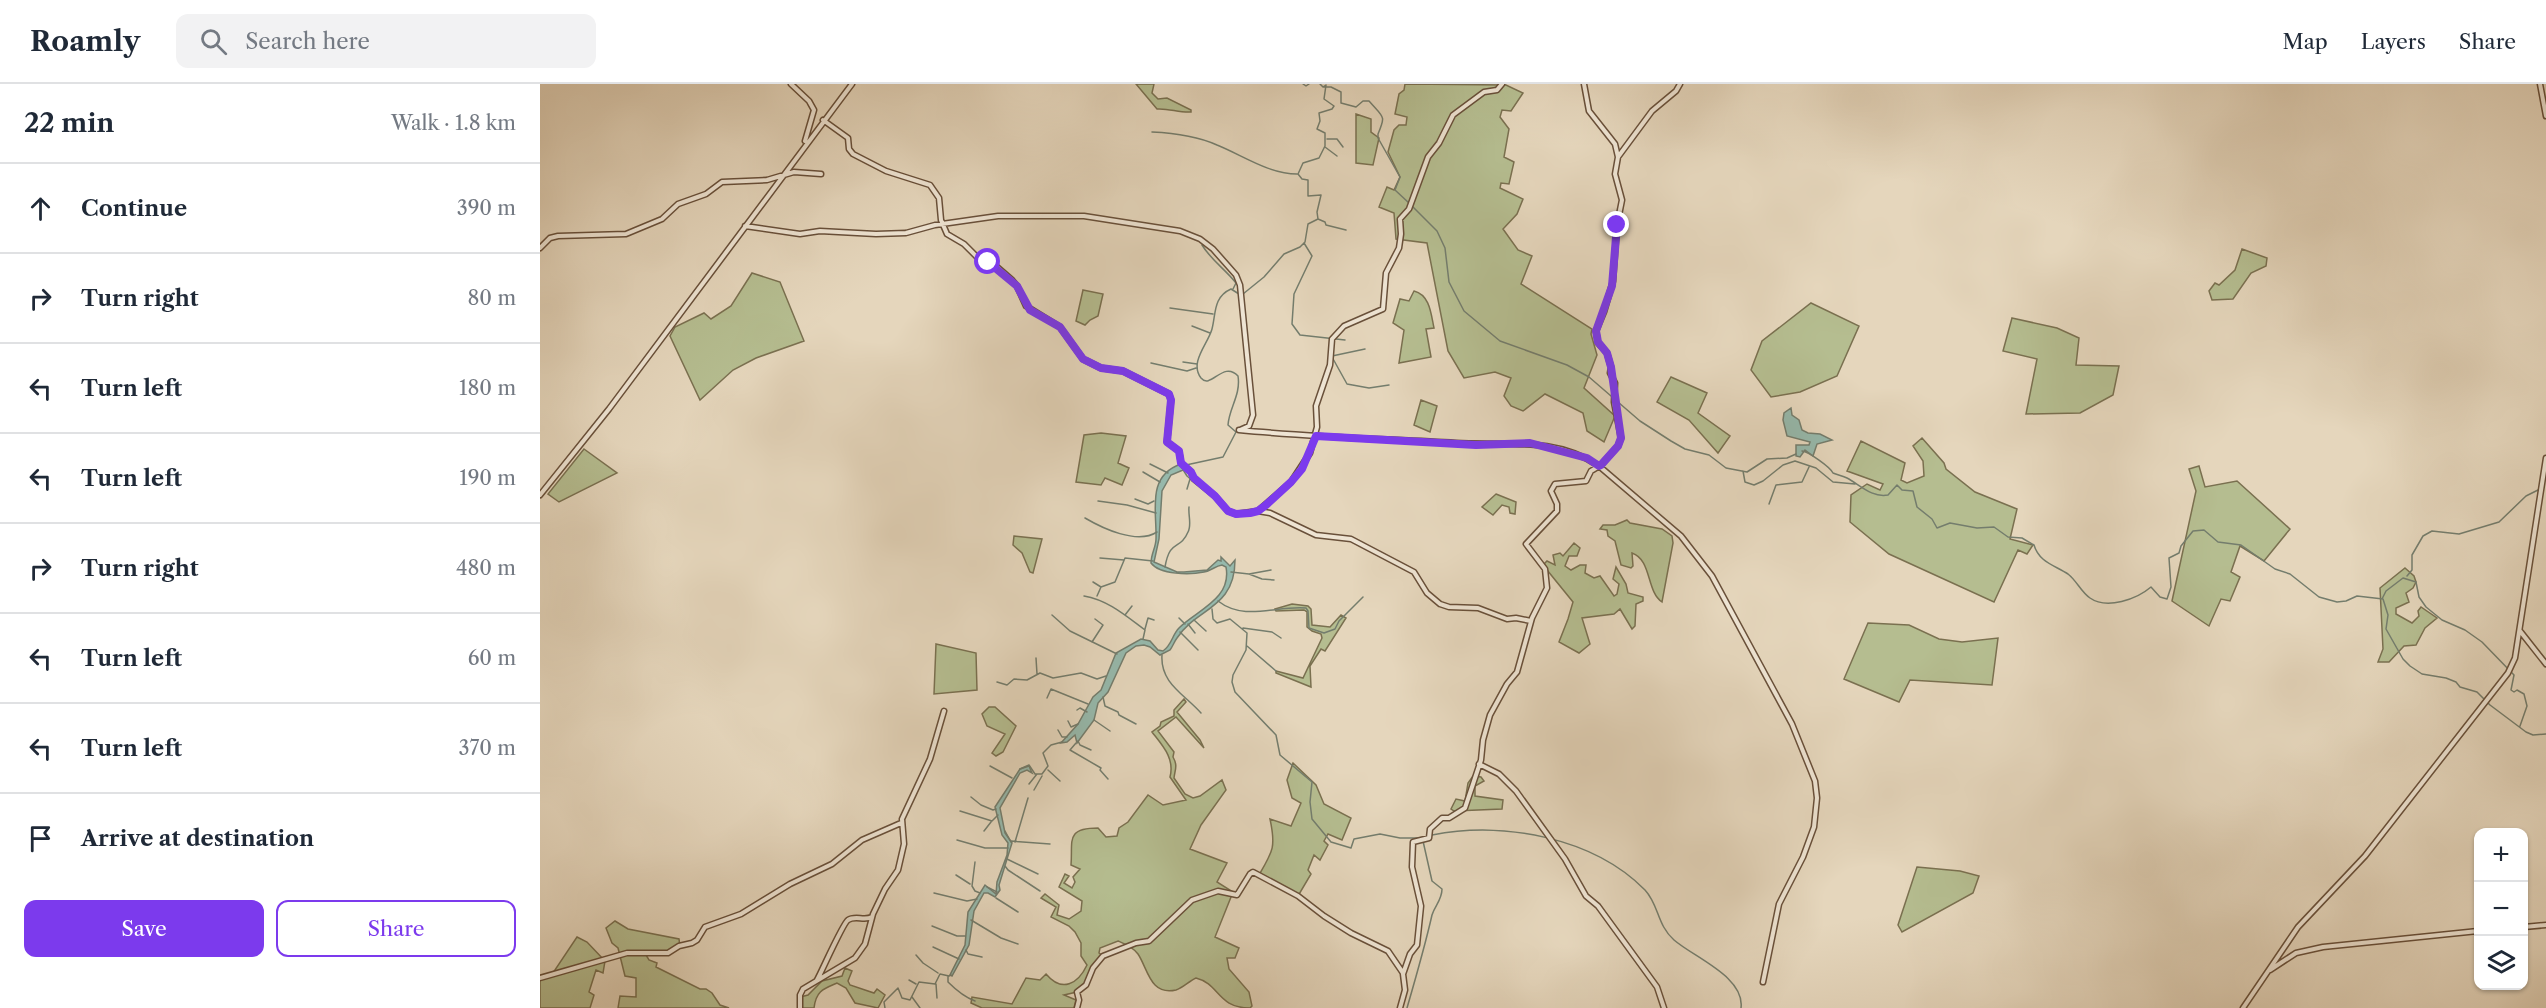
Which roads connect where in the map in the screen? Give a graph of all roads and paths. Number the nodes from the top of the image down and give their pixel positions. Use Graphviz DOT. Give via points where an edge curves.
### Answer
graph roads {
  1 [pos="791,84"];
  2 [pos="852,84"];
  3 [pos="1502,84"];
  4 [pos="1584,84"];
  5 [pos="1680,84"];
  6 [pos="2540,84"];
  7 [pos="2546,116"];
  8 [pos="823,120"];
  9 [pos="803,148"];
  10 [pos="1618,157"];
  11 [pos="821,174"];
  12 [pos="783,175"];
  13 [pos="942,225"];
  14 [pos="745,226"];
  15 [pos="540,248"];
  16 [pos="1316,436"];
  17 [pos="2546,458"];
  18 [pos="1599,466"];
  19 [pos="540,495"];
  20 [pos="1258,511"];
  21 [pos="1531,621"];
  22 [pos="2520,631"];
  23 [pos="2546,664"];
  24 [pos="944,711"];
  25 [pos="1479,764"];
  26 [pos="901,822"];
  27 [pos="872,916"];
  28 [pos="2546,925"];
  29 [pos="2528,927"];
  30 [pos="2474,931"];
  31 [pos="2268,972"];
  32 [pos="1404,974"];
  33 [pos="540,978"];
  34 [pos="817,980"];
  35 [pos="1763,982"];
  36 [pos="800,1008"];
  37 [pos="1077,1008"];
  38 [pos="1400,1008"];
  39 [pos="1664,1008"];
  40 [pos="2243,1008"];
  1 -- 9 [label="street" via="814,110"];
  2 -- 8 [label="street"];
  3 -- 16 [label="street" via="1458,110 1428,157 1409,209 1400,219 1399,248 1386,273 1383,309 1344,326 1331,342 1330,365 1316,406"];
  4 -- 10 [label="street" via="1589,111 1615,144"];
  5 -- 10 [label="street" via="1652,111"];
  6 -- 7 [label="street"];
  8 -- 9 [label="street"];
  8 -- 13 [label="street" via="848,138 853,154 886,171 930,185 939,198"];
  9 -- 12 [label="street"];
  10 -- 18 [label="street" via="1615,174 1622,200 1613,281 1596,331 1611,367 1621,438"];
  11 -- 12 [label="street"];
  12 -- 14 [label="street"];
  12 -- 15 [label="street" via="758,181 722,182 706,194 678,204 662,219 626,234 558,236"];
  13 -- 14 [label="street" via="906,233 876,234 800,234"];
  13 -- 16 [label="street" via="998,216 1084,216 1180,231 1200,239 1236,275 1240,285 1253,415 1249,426 1239,430"];
  13 -- 20 [label="street" via="947,234 1012,280 1026,306 1060,327 1083,359 1101,368 1123,371 1169,394 1167,442 1181,453 1181,463 1228,511"];
  14 -- 19 [label="street"];
  16 -- 18 [label="street" via="1476,445 1530,443 1587,458"];
  16 -- 20 [label="street" via="1302,469"];
  17 -- 22 [label="street"];
  18 -- 21 [label="street" via="1586,481 1555,484 1551,491 1557,511 1526,544 1545,569 1547,580"];
  18 -- 35 [label="street" via="1681,536 1713,576 1792,724 1815,781 1815,826 1779,904"];
  20 -- 21 [label="street" via="1316,535 1345,537 1373,549 1414,572 1427,593 1440,604 1478,608 1507,619"];
  21 -- 25 [label="street" via="1518,668 1490,715"];
  22 -- 23 [label="street"];
  22 -- 31 [label="street" via="2508,673 2365,856 2298,927"];
  24 -- 26 [label="street" via="930,759"];
  25 -- 32 [label="street" via="1465,808 1442,818 1431,829 1429,838 1413,842 1412,867 1420,906 1417,945"];
  25 -- 39 [label="street" via="1499,774 1516,791 1565,859 1586,896 1598,906 1658,987"];
  26 -- 27 [label="street" via="904,844 898,870"];
  26 -- 33 [label="street" via="866,838 832,864 743,912 705,927 692,943 668,953 627,953"];
  27 -- 34 [label="street" via="865,944 858,954"];
  27 -- 34 [label="street" via="847,921"];
  28 -- 29 [label="street"];
  30 -- 31 [label="street" via="2323,947 2296,953"];
  31 -- 40 [label="street"];
  32 -- 37 [label="street" via="1388,951 1253,873 1237,895 1218,891 1197,897 1149,941 1103,956 1086,985 1077,992"];
  32 -- 38 [label="street" via="1406,990"];
  34 -- 36 [label="street" via="801,992"];
}
